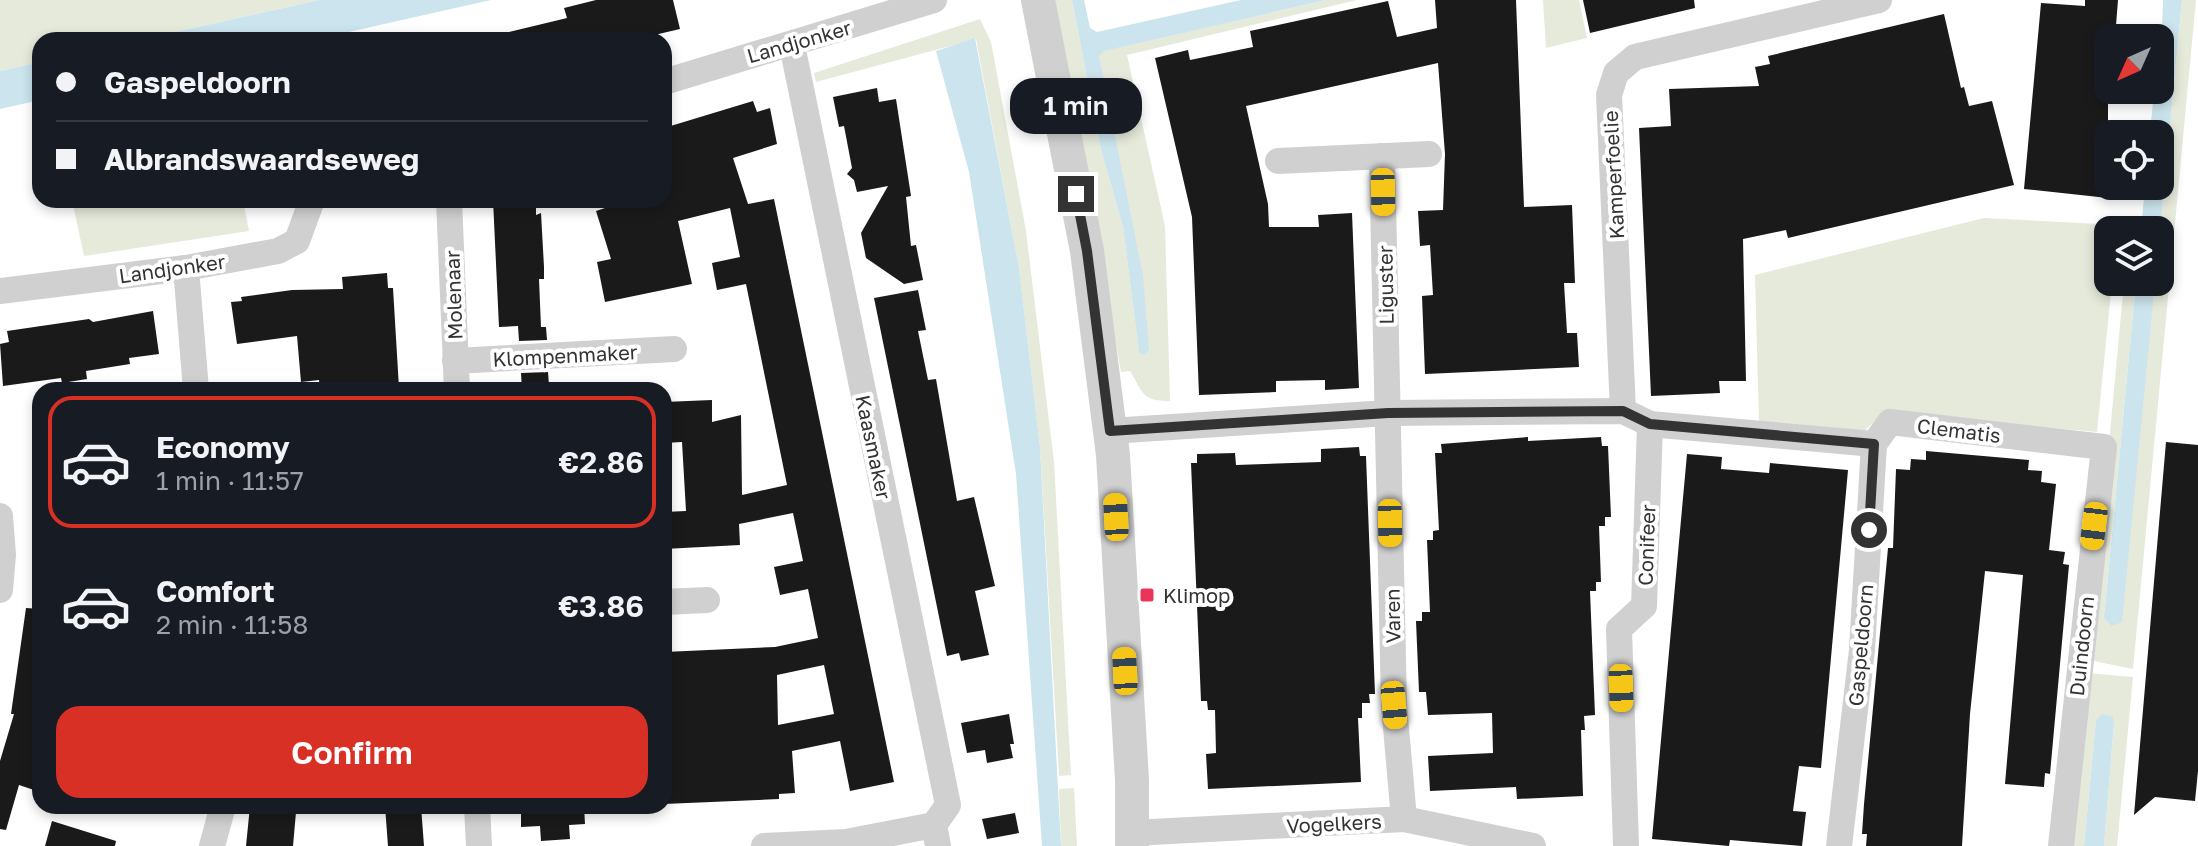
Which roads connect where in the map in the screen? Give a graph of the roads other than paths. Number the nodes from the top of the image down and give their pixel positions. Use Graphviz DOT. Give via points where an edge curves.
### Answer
graph roads {
  1 [pos="934,0"];
  2 [pos="1038,0"];
  3 [pos="1879,0"];
  4 [pos="792,45"];
  5 [pos="672,80"];
  6 [pos="1429,154"];
  7 [pos="1382,156"];
  8 [pos="1278,161"];
  9 [pos="309,208"];
  10 [pos="449,208"];
  11 [pos="186,268"];
  12 [pos="0,291"];
  13 [pos="674,349"];
  14 [pos="455,361"];
  15 [pos="195,382"];
  16 [pos="456,382"];
  17 [pos="1623,411"];
  18 [pos="1388,413"];
  19 [pos="1650,424"];
  20 [pos="1110,431"];
  21 [pos="1874,444"];
  22 [pos="2104,447"];
  23 [pos="0,516"];
  24 [pos="0,590"];
  25 [pos="707,600"];
  26 [pos="672,602"];
  27 [pos="221,814"];
  28 [pos="477,814"];
  29 [pos="1404,819"];
  30 [pos="936,836"];
  31 [pos="1132,840"];
  32 [pos="212,846"];
  33 [pos="479,846"];
  34 [pos="764,846"];
  35 [pos="1533,846"];
  36 [pos="1626,846"];
  37 [pos="1839,846"];
  38 [pos="2061,846"];
  1 -- 4 [label="street, Landjonker"];
  2 -- 20 [label="street" via="1087,251"];
  3 -- 17 [label="street, Kamperfoelie" via="1635,57 1616,73 1609,95"];
  4 -- 5 [label="street, Landjonker"];
  4 -- 30 [label="street, Kaasmaker" via="948,805"];
  6 -- 7 [label="street"];
  7 -- 8 [label="street"];
  7 -- 18 [label="street, Liguster"];
  9 -- 11 [label="street, Landjonker" via="297,241 278,251"];
  10 -- 14 [label="street, Molenaar"];
  11 -- 12 [label="street, Landjonker"];
  11 -- 15 [label="street"];
  13 -- 14 [label="street, Klompenmaker"];
  14 -- 16 [label="street, Molenaar"];
  17 -- 18 [label="street"];
  17 -- 19 [label="street"];
  18 -- 20 [label="street"];
  18 -- 29 [label="street, Varen" via="1394,705"];
  19 -- 21 [label="street"];
  19 -- 36 [label="street, Conifeer" via="1644,606 1619,629"];
  20 -- 31 [label="street"];
  21 -- 22 [label="street, Clematis" via="1890,422"];
  21 -- 37 [label="street, Gaspeldoorn" via="1862,650"];
  22 -- 38 [label="street, Duindoorn"];
  23 -- 24 [label="street"];
  25 -- 26 [label="street"];
  27 -- 32 [label="street"];
  28 -- 33 [label="street"];
  29 -- 31 [label="street, Vogelkers"];
  29 -- 35 [label="street, Vogelkers"];
  30 -- 34 [label="street"];
}
